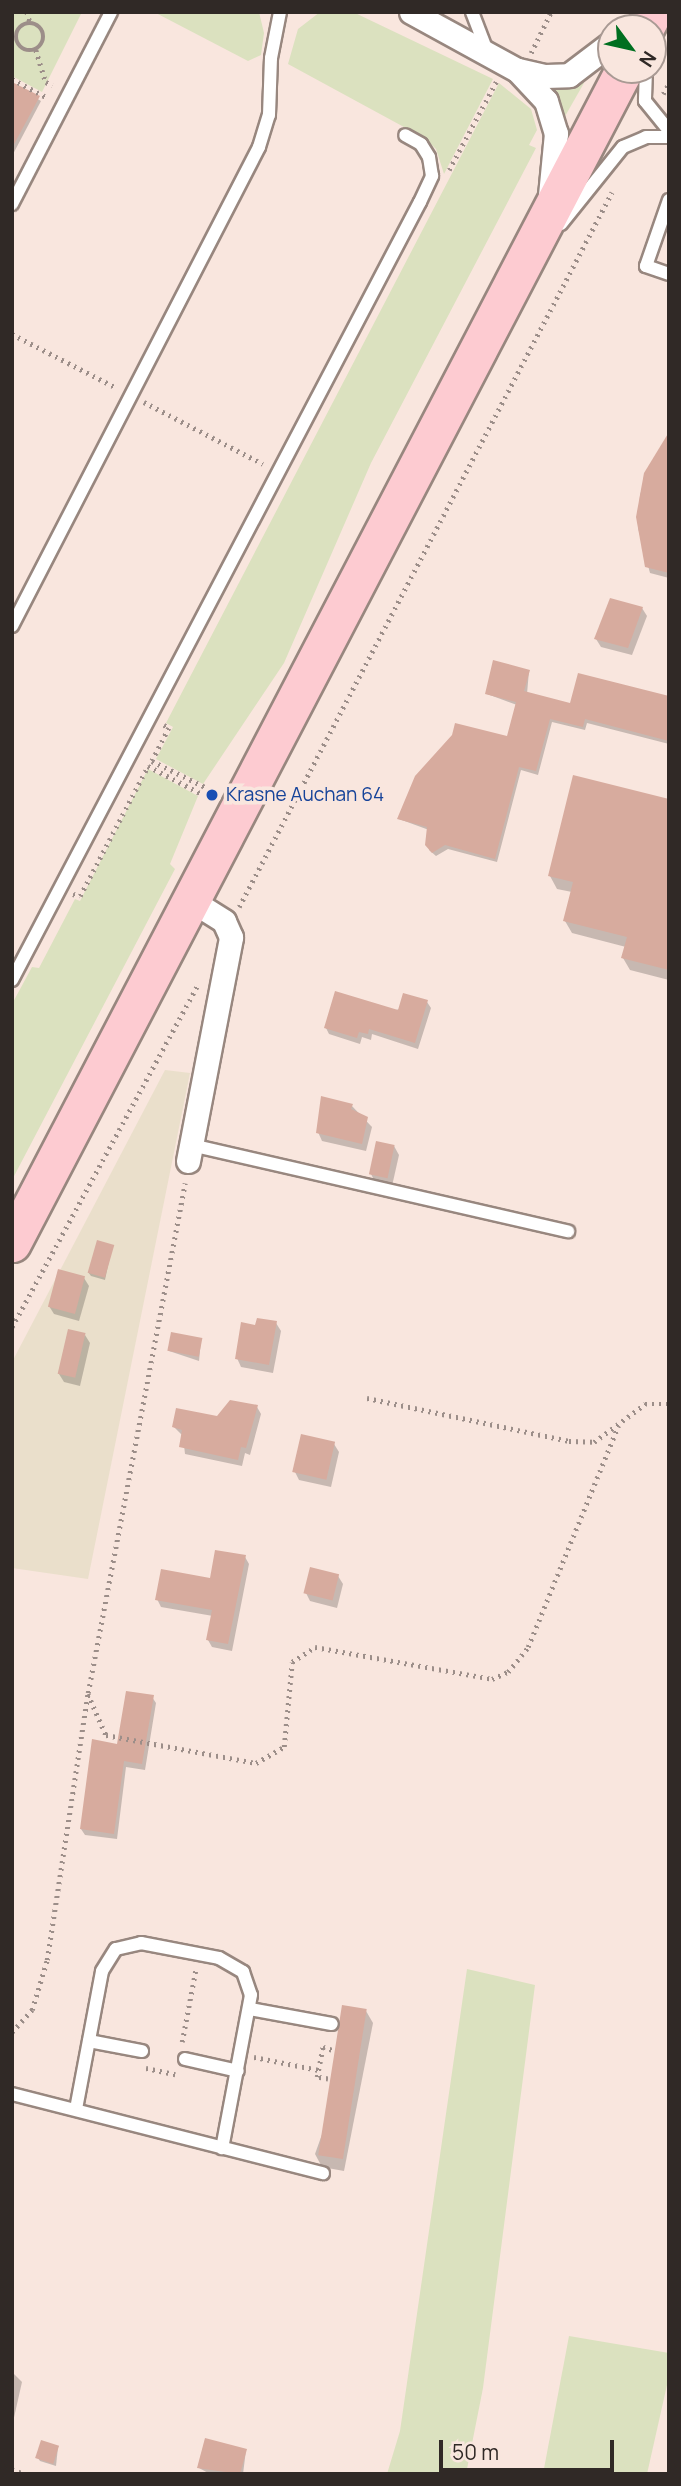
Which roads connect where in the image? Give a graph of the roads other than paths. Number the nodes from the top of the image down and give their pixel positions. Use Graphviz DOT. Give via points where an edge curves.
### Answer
graph roads {
  1 [pos="111,12"];
  2 [pos="280,12"];
  3 [pos="411,12"];
  4 [pos="472,12"];
  5 [pos="489,54"];
  6 [pos="597,54"];
  7 [pos="517,70"];
  8 [pos="617,84"];
  9 [pos="646,84"];
  10 [pos="669,131"];
  11 [pos="405,135"];
  12 [pos="669,137"];
  13 [pos="669,200"];
  14 [pos="12,204"];
  15 [pos="548,218"];
  16 [pos="669,274"];
  17 [pos="512,284"];
  18 [pos="12,626"];
  19 [pos="191,900"];
  20 [pos="12,980"];
  21 [pos="190,1153"];
  22 [pos="568,1231"];
  23 [pos="12,1243"];
  24 [pos="250,2009"];
  25 [pos="332,2024"];
  26 [pos="89,2041"];
  27 [pos="142,2051"];
  28 [pos="181,2059"];
  29 [pos="238,2071"];
  30 [pos="12,2094"];
  31 [pos="76,2109"];
  32 [pos="222,2148"];
  33 [pos="323,2173"];
  1 -- 14 [label="lane"];
  2 -- 18 [label="lane" via="271,58 269,116 259,147"];
  3 -- 5 [label="street"];
  4 -- 5 [label="lane"];
  5 -- 7 [label="street"];
  6 -- 7 [label="street" via="569,75"];
  7 -- 15 [label="street" via="546,101 556,133"];
  8 -- 15 [label="main road"];
  9 -- 10 [label="lane" via="645,101"];
  11 -- 20 [label="lane" via="421,144 432,176"];
  12 -- 17 [label="lane" via="646,137 623,147"];
  13 -- 16 [label="lane" via="646,266"];
  15 -- 17 [label="main road"];
  17 -- 19 [label="main road"];
  19 -- 21 [label="street" via="229,926 231,937"];
  19 -- 23 [label="main road"];
  21 -- 22 [label="lane"];
  24 -- 25 [label="lane"];
  24 -- 26 [label="lane" via="243,1972 233,1963 141,1943 116,1949 102,1971"];
  24 -- 29 [label="lane"];
  26 -- 27 [label="lane"];
  26 -- 31 [label="lane"];
  28 -- 29 [label="lane"];
  29 -- 32 [label="lane"];
  30 -- 31 [label="lane"];
  31 -- 32 [label="lane"];
  32 -- 33 [label="lane"];
}
